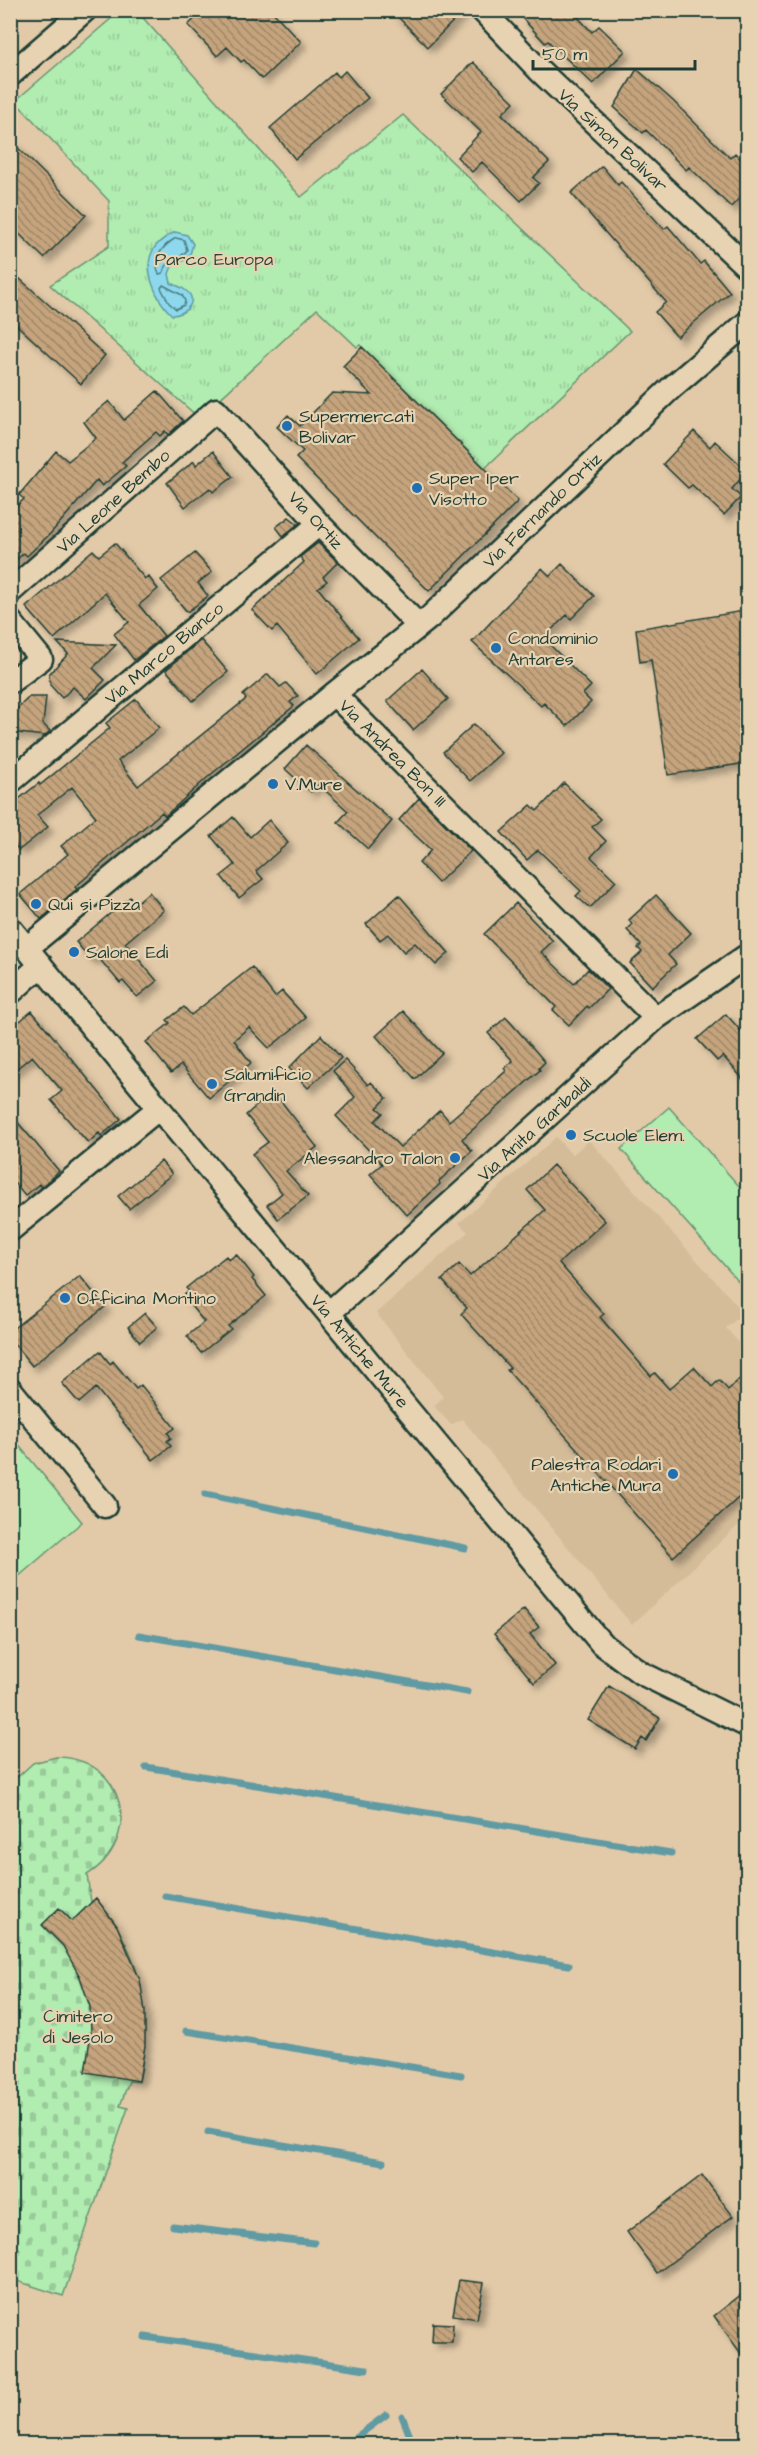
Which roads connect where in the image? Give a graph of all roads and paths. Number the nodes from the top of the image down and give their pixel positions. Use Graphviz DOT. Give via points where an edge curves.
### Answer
graph roads {
  1 [pos="85,10"];
  2 [pos="482,10"];
  3 [pos="10,75"];
  4 [pos="747,268"];
  5 [pos="747,322"];
  6 [pos="216,410"];
  7 [pos="319,524"];
  8 [pos="10,592"];
  9 [pos="10,621"];
  10 [pos="424,622"];
  11 [pos="10,682"];
  12 [pos="334,694"];
  13 [pos="10,782"];
  14 [pos="10,928"];
  15 [pos="747,955"];
  16 [pos="34,957"];
  17 [pos="10,993"];
  18 [pos="656,1018"];
  19 [pos="159,1108"];
  20 [pos="10,1230"];
  21 [pos="329,1313"];
  22 [pos="10,1389"];
  23 [pos="105,1506"];
  24 [pos="747,1726"];
  1 -- 3 [label="street"];
  2 -- 4 [label="street, Via Simon Bolivar" via="540,71"];
  5 -- 10 [label="street, Via Fernando Ortiz" via="671,388"];
  6 -- 7 [label="street, Via Ortiz"];
  6 -- 8 [label="street, Via Leone Bembo"];
  7 -- 10 [label="street, Via Ortiz"];
  7 -- 13 [label="street, Via Marco Bianco"];
  9 -- 11 [label="street" via="41,659"];
  10 -- 12 [label="street, Via Fernando Ortiz"];
  12 -- 16 [label="street, Via Andrea Bon III"];
  12 -- 18 [label="street, Via Andrea Bon III"];
  14 -- 16 [label="street, Via Antiche Mure"];
  15 -- 18 [label="street, Via Anita Garibaldi"];
  16 -- 17 [label="street, Via Andrea Bon III"];
  16 -- 19 [label="street, Via Antiche Mure"];
  18 -- 21 [label="street, Via Anita Garibaldi"];
  19 -- 20 [label="street"];
  19 -- 21 [label="street, Via Antiche Mure"];
  21 -- 24 [label="street, Via Antiche Mure" via="601,1643 641,1673"];
  22 -- 23 [label="street"];
}
